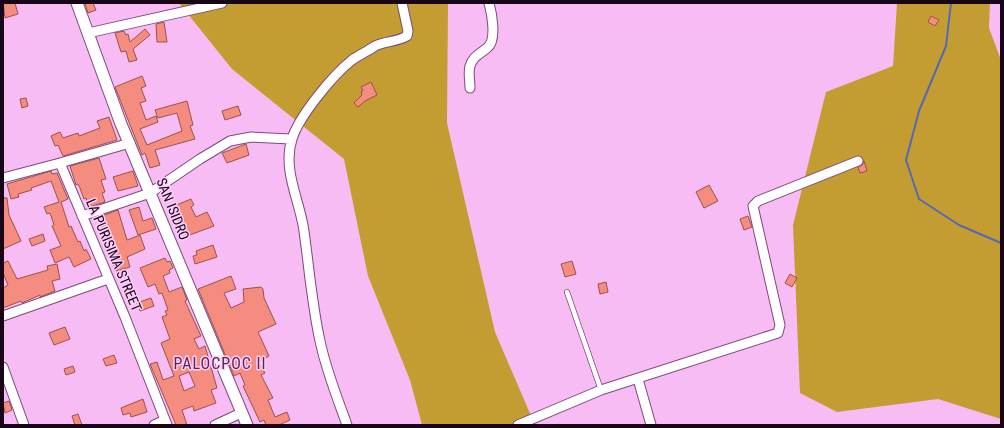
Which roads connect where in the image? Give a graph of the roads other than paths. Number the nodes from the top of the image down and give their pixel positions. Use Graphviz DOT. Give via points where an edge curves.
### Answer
graph roads {
  1 [pos="77,3"];
  2 [pos="222,3"];
  3 [pos="402,3"];
  4 [pos="490,3"];
  5 [pos="88,33"];
  6 [pos="470,88"];
  7 [pos="292,139"];
  8 [pos="130,143"];
  9 [pos="858,161"];
  10 [pos="60,162"];
  11 [pos="3,178"];
  12 [pos="150,193"];
  13 [pos="82,216"];
  14 [pos="108,279"];
  15 [pos="567,292"];
  16 [pos="3,316"];
  17 [pos="3,367"];
  18 [pos="638,379"];
  19 [pos="601,390"];
  20 [pos="241,412"];
  21 [pos="166,422"];
  22 [pos="24,425"];
  23 [pos="154,425"];
  24 [pos="215,425"];
  25 [pos="247,425"];
  26 [pos="346,425"];
  27 [pos="518,425"];
  28 [pos="652,425"];
  1 -- 5 [label="street, SAN ISIDRO"];
  2 -- 5 [label="street"];
  3 -- 7 [label="street" via="407,36 378,45 353,59 305,114"];
  4 -- 6 [label="street" via="492,40 489,47 475,56 470,66"];
  5 -- 8 [label="street, SAN ISIDRO"];
  7 -- 12 [label="street" via="252,137 230,142"];
  7 -- 26 [label="street" via="290,166 293,189 304,231 320,340 325,364"];
  8 -- 10 [label="street"];
  8 -- 12 [label="street, SAN ISIDRO"];
  9 -- 18 [label="street" via="758,201 753,206 780,325 778,333"];
  10 -- 11 [label="street"];
  10 -- 13 [label="street, LA PURISIMA STREET"];
  12 -- 13 [label="street"];
  12 -- 20 [label="street, SAN ISIDRO"];
  13 -- 14 [label="street, LA PURISIMA STREET"];
  14 -- 16 [label="street"];
  14 -- 21 [label="street, LA PURISIMA STREET"];
  15 -- 19 [label="lane"];
  17 -- 22 [label="street"];
  18 -- 19 [label="street"];
  18 -- 28 [label="street"];
  19 -- 27 [label="street"];
  20 -- 24 [label="street"];
  20 -- 25 [label="street, SAN ISIDRO"];
  21 -- 23 [label="street"];
}
